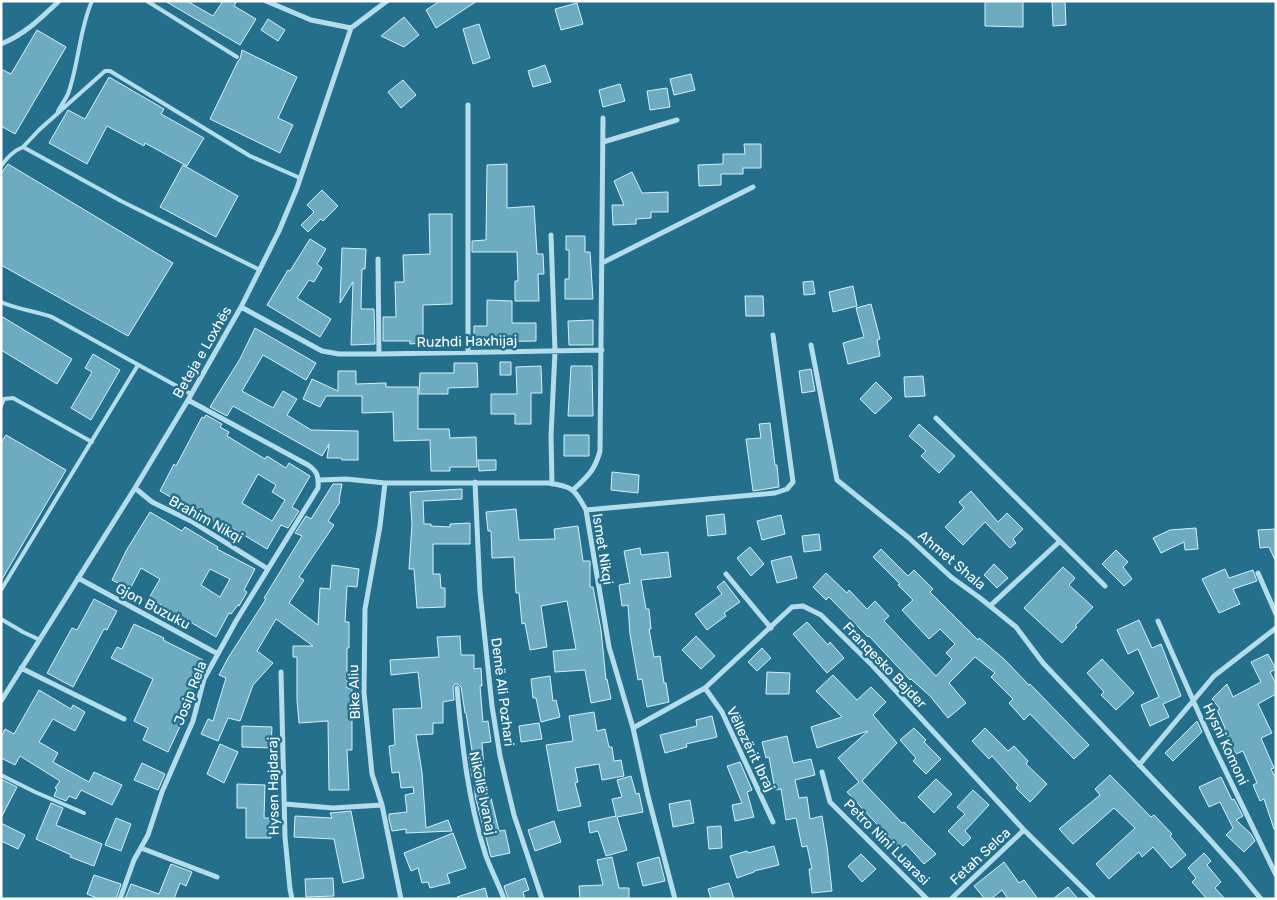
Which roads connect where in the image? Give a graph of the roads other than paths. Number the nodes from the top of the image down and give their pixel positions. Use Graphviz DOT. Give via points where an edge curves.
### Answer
graph roads {
  1 [pos="60,1"];
  2 [pos="92,1"];
  3 [pos="147,1"];
  4 [pos="266,1"];
  5 [pos="386,1"];
  6 [pos="351,28"];
  7 [pos="1,44"];
  8 [pos="237,57"];
  9 [pos="468,105"];
  10 [pos="55,115"];
  11 [pos="603,118"];
  12 [pos="677,120"];
  13 [pos="603,142"];
  14 [pos="23,147"];
  15 [pos="1,166"];
  16 [pos="300,178"];
  17 [pos="753,187"];
  18 [pos="551,235"];
  19 [pos="378,259"];
  20 [pos="602,263"];
  21 [pos="260,270"];
  22 [pos="1,302"];
  23 [pos="241,307"];
  24 [pos="773,335"];
  25 [pos="811,345"];
  26 [pos="602,350"];
  27 [pos="556,351"];
  28 [pos="468,352"];
  29 [pos="379,354"];
  30 [pos="138,365"];
  31 [pos="190,397"];
  32 [pos="1,406"];
  33 [pos="936,418"];
  34 [pos="92,442"];
  35 [pos="319,480"];
  36 [pos="385,482"];
  37 [pos="475,482"];
  38 [pos="552,484"];
  39 [pos="135,488"];
  40 [pos="574,490"];
  41 [pos="586,510"];
  42 [pos="1058,542"];
  43 [pos="268,568"];
  44 [pos="1258,573"];
  45 [pos="726,574"];
  46 [pos="78,578"];
  47 [pos="1104,586"];
  48 [pos="1,590"];
  49 [pos="990,606"];
  50 [pos="1276,614"];
  51 [pos="1,619"];
  52 [pos="1158,621"];
  53 [pos="771,628"];
  54 [pos="1276,628"];
  55 [pos="40,640"];
  56 [pos="218,654"];
  57 [pos="21,668"];
  58 [pos="281,672"];
  59 [pos="457,688"];
  60 [pos="705,688"];
  61 [pos="1,701"];
  62 [pos="1193,702"];
  63 [pos="124,719"];
  64 [pos="633,728"];
  65 [pos="1139,765"];
  66 [pos="822,772"];
  67 [pos="1,775"];
  68 [pos="285,804"];
  69 [pos="382,805"];
  70 [pos="84,813"];
  71 [pos="773,822"];
  72 [pos="1024,830"];
  73 [pos="141,848"];
  74 [pos="1276,875"];
  75 [pos="217,876"];
  76 [pos="1092,898"];
  77 [pos="120,899"];
  78 [pos="292,899"];
  79 [pos="401,899"];
  80 [pos="504,899"];
  81 [pos="542,899"];
  82 [pos="675,899"];
  83 [pos="928,899"];
  84 [pos="951,899"];
  85 [pos="1261,899"];
  1 -- 7 [label="street" via="27,29"];
  2 -- 10 [label="lane" via="69,89"];
  3 -- 8 [label="lane"];
  4 -- 6 [label="street" via="311,20"];
  5 -- 6 [label="street"];
  6 -- 16 [label="street, Beteja e Loxhës"];
  9 -- 28 [label="street"];
  10 -- 14 [label="lane"];
  10 -- 16 [label="lane" via="105,71 110,71 250,156"];
  11 -- 13 [label="street"];
  12 -- 13 [label="street"];
  13 -- 20 [label="street"];
  14 -- 15 [label="lane" via="8,156"];
  14 -- 21 [label="lane"];
  16 -- 21 [label="street, Beteja e Loxhës"];
  17 -- 20 [label="street"];
  18 -- 27 [label="street"];
  19 -- 29 [label="street"];
  20 -- 26 [label="street"];
  21 -- 23 [label="street, Beteja e Loxhës"];
  22 -- 30 [label="lane" via="52,317"];
  23 -- 29 [label="street, Ruzhdi Haxhijaj" via="322,351"];
  23 -- 31 [label="street, Beteja e Loxhës"];
  24 -- 41 [label="street" via="793,482 787,489 775,493"];
  25 -- 49 [label="street, Ahmet Shala" via="837,480"];
  26 -- 27 [label="street, Ruzhdi Haxhijaj"];
  26 -- 40 [label="street" via="600,451 592,473"];
  27 -- 28 [label="street, Ruzhdi Haxhijaj"];
  27 -- 38 [label="street"];
  28 -- 29 [label="street, Ruzhdi Haxhijaj"];
  30 -- 31 [label="lane"];
  30 -- 34 [label="lane"];
  31 -- 35 [label="street" via="308,465 316,471"];
  31 -- 39 [label="street, Beteja e Loxhës"];
  32 -- 34 [label="lane" via="4,399 13,398"];
  33 -- 42 [label="street"];
  34 -- 48 [label="lane"];
  35 -- 36 [label="street"];
  35 -- 43 [label="street, Josip Rela" via="318,488"];
  36 -- 37 [label="street"];
  36 -- 69 [label="street, Bike Aliu" via="365,609 364,693 372,774"];
  37 -- 38 [label="street"];
  37 -- 81 [label="street, Demë Ali Pozhari" via="480,592 500,756 514,815"];
  38 -- 40 [label="street"];
  39 -- 43 [label="street, Brahim Nikqi" via="152,502 191,521"];
  39 -- 46 [label="street, Beteja e Loxhës"];
  40 -- 41 [label="street, Ismet Nikqi"];
  41 -- 64 [label="street, Ismet Nikqi" via="609,648"];
  42 -- 47 [label="street"];
  42 -- 49 [label="street"];
  43 -- 56 [label="street, Josip Rela"];
  44 -- 50 [label="street"];
  45 -- 53 [label="street"];
  46 -- 55 [label="street, Beteja e Loxhës"];
  46 -- 56 [label="street, Gjon Buzuku"];
  49 -- 65 [label="street, Ahmet Shala" via="1016,627 1043,663"];
  51 -- 55 [label="lane"];
  52 -- 62 [label="street, Hysni Komoni"];
  53 -- 60 [label="street, Franqesko Bajder"];
  53 -- 72 [label="street, Franqesko Bajder" via="792,607 803,606 821,615 872,664"];
  54 -- 62 [label="street" via="1214,676"];
  55 -- 57 [label="street, Beteja e Loxhës"];
  56 -- 73 [label="street, Josip Rela" via="204,679 193,721"];
  57 -- 61 [label="street, Beteja e Loxhës"];
  57 -- 63 [label="street"];
  58 -- 68 [label="street, Hysen Hajdaraj"];
  59 -- 80 [label="street, Nikollë Ivanaj" via="469,787 486,857"];
  60 -- 64 [label="street, Franqesko Bajder"];
  60 -- 71 [label="street, Vëllezërit Ibraj" via="722,712"];
  62 -- 65 [label="street"];
  62 -- 74 [label="street, Hysni Komoni"];
  64 -- 82 [label="street, Ismet Nikqi"];
  65 -- 85 [label="street, Ahmet Shala" via="1238,870"];
  66 -- 83 [label="street, Petro Nini Luarasi" via="830,802"];
  67 -- 70 [label="lane"];
  68 -- 69 [label="street" via="333,808"];
  68 -- 78 [label="street, Hysen Hajdaraj"];
  69 -- 79 [label="street, Bike Aliu"];
  72 -- 76 [label="street, Franqesko Bajder"];
  72 -- 84 [label="street, Fetah Selca"];
  73 -- 75 [label="street"];
  73 -- 77 [label="street, Josip Rela"];
}
